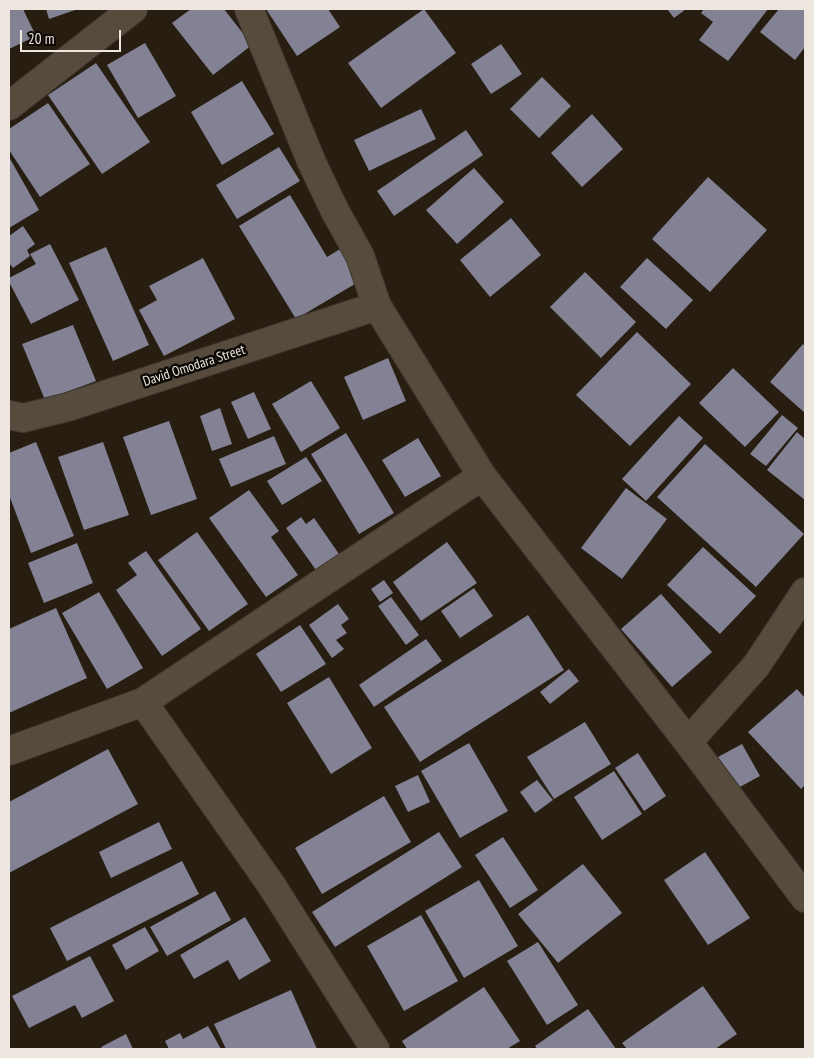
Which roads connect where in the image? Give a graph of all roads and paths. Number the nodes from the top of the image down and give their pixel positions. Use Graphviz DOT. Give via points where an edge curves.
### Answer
graph roads {
  1 [pos="133,9"];
  2 [pos="249,9"];
  3 [pos="9,106"];
  4 [pos="377,306"];
  5 [pos="9,415"];
  6 [pos="482,476"];
  7 [pos="805,592"];
  8 [pos="143,702"];
  9 [pos="688,742"];
  10 [pos="9,751"];
  11 [pos="805,898"];
  12 [pos="375,1049"];
  1 -- 3 [label="street"];
  2 -- 4 [label="street" via="312,163 360,256"];
  4 -- 5 [label="street, David Omodara Street" via="68,407 23,418"];
  4 -- 6 [label="street"];
  6 -- 8 [label="street"];
  6 -- 9 [label="street"];
  7 -- 9 [label="street" via="756,666"];
  8 -- 10 [label="street"];
  8 -- 12 [label="street" via="272,886"];
  9 -- 11 [label="street"];
}
